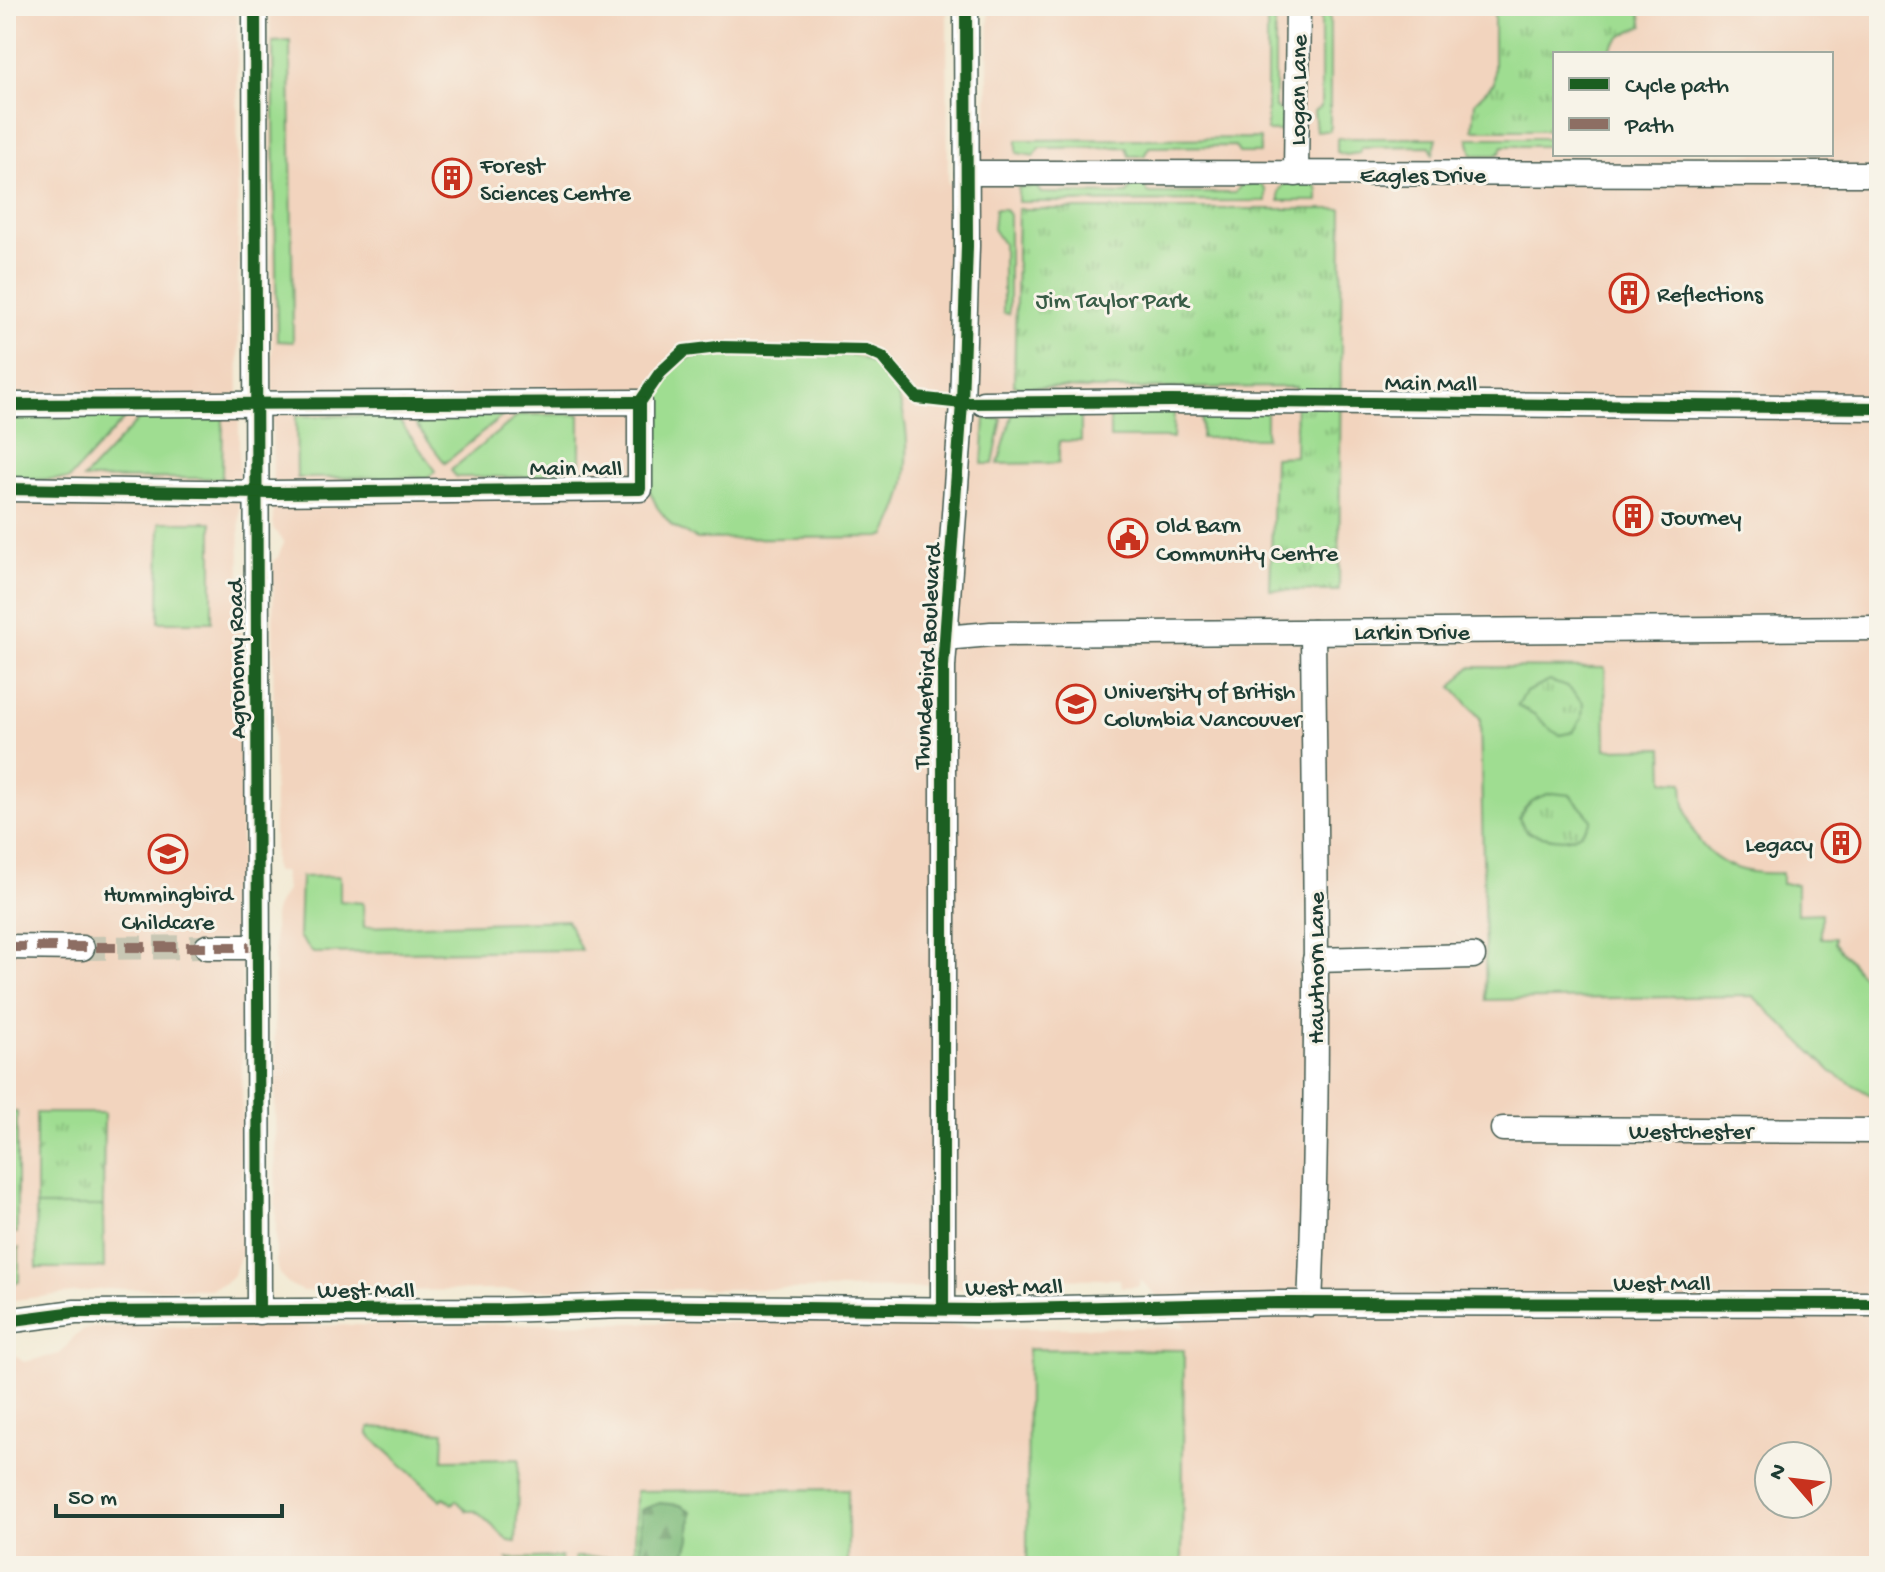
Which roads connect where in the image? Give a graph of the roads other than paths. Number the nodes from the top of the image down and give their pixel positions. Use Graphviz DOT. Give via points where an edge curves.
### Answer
graph roads {
  1 [pos="255,6"];
  2 [pos="966,6"];
  3 [pos="1298,6"];
  4 [pos="967,173"];
  5 [pos="1296,174"];
  6 [pos="1879,174"];
  7 [pos="256,403"];
  8 [pos="983,403"];
  9 [pos="6,405"];
  10 [pos="1879,408"];
  11 [pos="6,489"];
  12 [pos="257,493"];
  13 [pos="1879,628"];
  14 [pos="1313,632"];
  15 [pos="944,638"];
  16 [pos="6,947"];
  17 [pos="207,947"];
  18 [pos="258,947"];
  19 [pos="82,948"];
  20 [pos="1473,956"];
  21 [pos="1315,960"];
  22 [pos="1503,1129"];
  23 [pos="1879,1131"];
  24 [pos="1310,1304"];
  25 [pos="1879,1304"];
  26 [pos="943,1309"];
  27 [pos="259,1312"];
  28 [pos="6,1321"];
  1 -- 7 [label="street, Agronomy Road"];
  2 -- 4 [label="street, Thunderbird Boulevard"];
  3 -- 5 [label="street, Logan Lane"];
  4 -- 5 [label="street, Eagles Drive"];
  4 -- 15 [label="street, Thunderbird Boulevard" via="962,403"];
  5 -- 6 [label="street, Eagles Drive"];
  7 -- 9 [label="street"];
  7 -- 12 [label="street, Agronomy Road"];
  7 -- 12 [label="street, Main Mall" via="640,402 640,489"];
  8 -- 10 [label="street, Main Mall"];
  11 -- 12 [label="street, Main Mall"];
  12 -- 18 [label="street, Agronomy Road"];
  13 -- 14 [label="street, Larkin Drive"];
  14 -- 15 [label="street, Larkin Drive"];
  14 -- 21 [label="street, Hawthorn Lane"];
  15 -- 26 [label="street, Thunderbird Boulevard"];
  16 -- 19 [label="street"];
  17 -- 18 [label="street"];
  18 -- 27 [label="street, Agronomy Road"];
  20 -- 21 [label="street"];
  21 -- 24 [label="street, Hawthorn Lane"];
  22 -- 23 [label="street, Westchester"];
  24 -- 25 [label="street, West Mall"];
  24 -- 26 [label="street, West Mall"];
  26 -- 27 [label="street, West Mall" via="626,1306"];
  27 -- 28 [label="street, West Mall" via="75,1312"];
}
